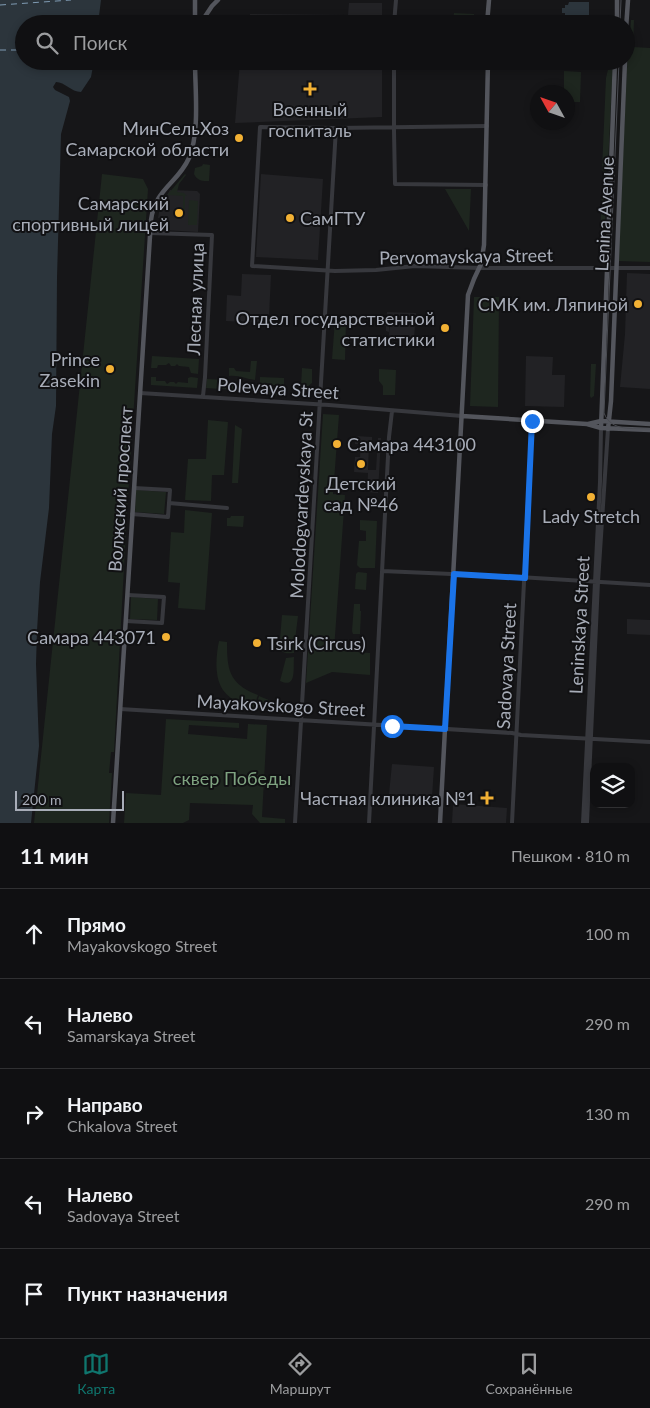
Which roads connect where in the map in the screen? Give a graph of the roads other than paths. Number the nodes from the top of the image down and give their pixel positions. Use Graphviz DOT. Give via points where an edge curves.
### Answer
graph roads {
  1 [pos="195,0"];
  2 [pos="218,0"];
  3 [pos="396,0"];
  4 [pos="489,0"];
  5 [pos="617,0"];
  6 [pos="628,0"];
  7 [pos="195,15"];
  8 [pos="206,15"];
  9 [pos="395,15"];
  10 [pos="488,15"];
  11 [pos="617,15"];
  12 [pos="627,15"];
  13 [pos="195,70"];
  14 [pos="394,70"];
  15 [pos="488,70"];
  16 [pos="615,70"];
  17 [pos="625,70"];
  18 [pos="486,126"];
  19 [pos="394,127"];
  20 [pos="336,128"];
  21 [pos="486,185"];
  22 [pos="150,233"];
  23 [pos="479,268"];
  24 [pos="607,268"];
  25 [pos="616,268"];
  26 [pos="650,268"];
  27 [pos="328,271"];
  28 [pos="140,393"];
  29 [pos="203,396"];
  30 [pos="321,404"];
  31 [pos="392,411"];
  32 [pos="462,416"];
  33 [pos="532,421"];
  34 [pos="601,421"];
  35 [pos="609,422"];
  36 [pos="587,424"];
  37 [pos="650,424"];
  38 [pos="601,428"];
  39 [pos="608,429"];
  40 [pos="650,430"];
  41 [pos="134,488"];
  42 [pos="169,503"];
  43 [pos="227,508"];
  44 [pos="132,514"];
  45 [pos="382,571"];
  46 [pos="454,574"];
  47 [pos="525,578"];
  48 [pos="597,582"];
  49 [pos="650,585"];
  50 [pos="128,595"];
  51 [pos="126,621"];
  52 [pos="120,709"];
  53 [pos="302,720"];
  54 [pos="374,725"];
  55 [pos="445,729"];
  56 [pos="516,735"];
  57 [pos="590,739"];
  58 [pos="650,742"];
  59 [pos="113,823"];
  60 [pos="295,823"];
  61 [pos="370,823"];
  62 [pos="440,823"];
  63 [pos="512,823"];
  64 [pos="583,823"];
  65 [pos="587,823"];
  1 -- 7 [label="main road"];
  2 -- 8 [label="main road"];
  3 -- 9 [label="street"];
  4 -- 10 [label="main road"];
  5 -- 11 [label="main road"];
  6 -- 12 [label="main road"];
  13 -- 22 [label="main road, Волжский проспект" via="194,144 184,166 156,200"];
  14 -- 19 [label="street"];
  15 -- 18 [label="main road"];
  16 -- 24 [label="main road, Lenina Avenue"];
  17 -- 25 [label="main road, Lenina Avenue"];
  18 -- 19 [label="street"];
  18 -- 21 [label="main road"];
  19 -- 20 [label="street"];
  19 -- 21 [label="street" via="395,184"];
  20 -- 27 [label="street, Molodogvardeyskaya St"];
  20 -- 27 [label="street, Pervomayskaya Street" via="260,127 252,266"];
  21 -- 23 [label="main road" via="483,260"];
  22 -- 28 [label="main road, Волжский проспект"];
  22 -- 29 [label="street, Лесная улица" via="212,235"];
  23 -- 24 [label="street, Pervomayskaya Street"];
  23 -- 27 [label="street, Pervomayskaya Street" via="406,266"];
  23 -- 32 [label="main road" via="468,295"];
  24 -- 25 [label="street, Pervomayskaya Street"];
  24 -- 34 [label="main road, Lenina Avenue"];
  25 -- 26 [label="street, Pervomayskaya Street"];
  25 -- 35 [label="main road, Lenina Avenue"];
  27 -- 30 [label="street, Molodogvardeyskaya St"];
  28 -- 29 [label="street, Polevaya Street"];
  28 -- 41 [label="main road, Волжский проспект"];
  29 -- 30 [label="street, Polevaya Street"];
  30 -- 31 [label="street, Polevaya Street"];
  30 -- 53 [label="street, Molodogvardeyskaya St"];
  31 -- 32 [label="street, Polevaya Street"];
  31 -- 45 [label="street"];
  32 -- 33 [label="main road"];
  32 -- 46 [label="main road"];
  33 -- 36 [label="main road"];
  33 -- 47 [label="street, Sadovaya Street"];
  34 -- 35 [label="main road"];
  34 -- 36 [label="main road"];
  34 -- 38 [label="main road, Lenina Avenue"];
  35 -- 37 [label="main road"];
  35 -- 39 [label="main road, Lenina Avenue"];
  36 -- 38 [label="main road"];
  38 -- 39 [label="main road"];
  38 -- 48 [label="street, Leninskaya Street"];
  39 -- 40 [label="main road"];
  39 -- 48 [label="street, Leninskaya Street"];
  41 -- 42 [label="street" via="170,490"];
  41 -- 44 [label="main road, Волжский проспект"];
  42 -- 43 [label="street"];
  42 -- 44 [label="street" via="168,517"];
  44 -- 50 [label="main road, Волжский проспект"];
  45 -- 46 [label="street"];
  45 -- 54 [label="street"];
  46 -- 47 [label="street"];
  46 -- 55 [label="main road"];
  47 -- 48 [label="street"];
  47 -- 56 [label="street, Sadovaya Street"];
  48 -- 49 [label="street"];
  48 -- 57 [label="street, Leninskaya Street"];
  50 -- 51 [label="main road, Волжский проспект"];
  50 -- 51 [label="street" via="164,597 162,624"];
  51 -- 52 [label="main road, Волжский проспект"];
  52 -- 53 [label="street, Mayakovskogo Street"];
  52 -- 59 [label="main road, Волжский проспект"];
  53 -- 54 [label="street, Mayakovskogo Street"];
  53 -- 60 [label="street, Molodogvardeyskaya St"];
  54 -- 55 [label="street, Mayakovskogo Street"];
  54 -- 61 [label="street"];
  55 -- 56 [label="street, Mayakovskogo Street"];
  55 -- 62 [label="main road"];
  56 -- 57 [label="street, Mayakovskogo Street"];
  56 -- 63 [label="street, Sadovaya Street"];
  57 -- 58 [label="street, Mayakovskogo Street"];
  57 -- 64 [label="street, Leninskaya Street"];
  57 -- 65 [label="street, Leninskaya Street"];
}
